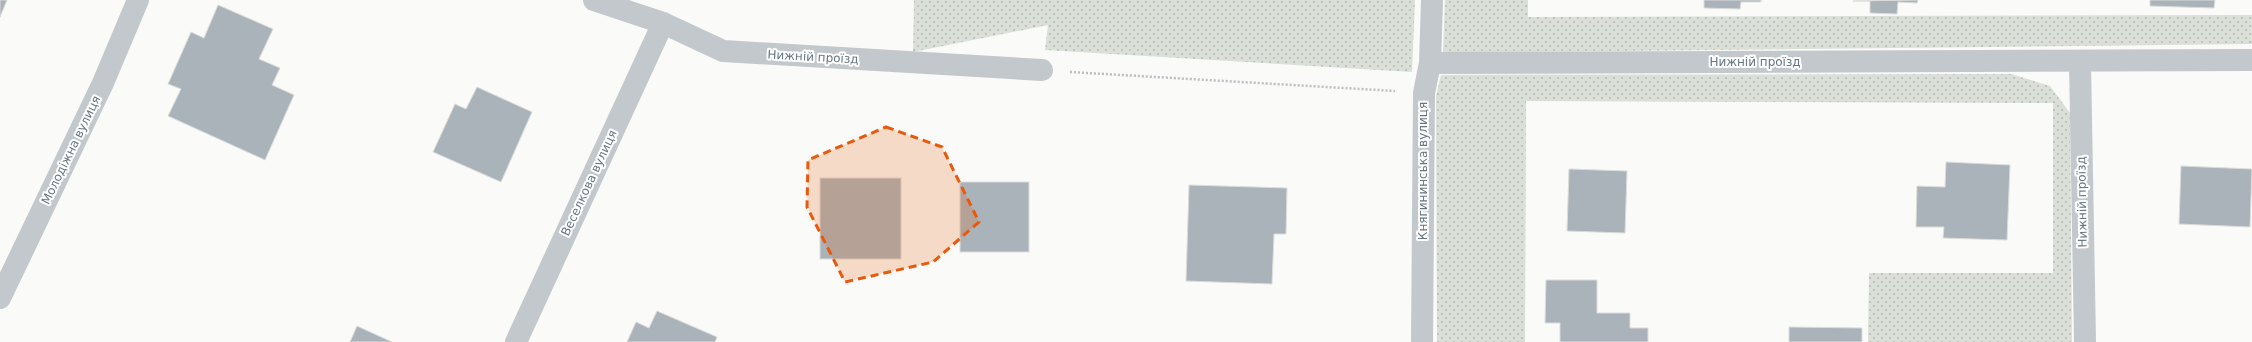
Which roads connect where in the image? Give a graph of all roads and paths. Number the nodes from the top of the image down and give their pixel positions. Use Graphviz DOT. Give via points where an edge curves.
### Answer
graph roads {
  1 [pos="138,0"];
  2 [pos="594,0"];
  3 [pos="1432,0"];
  4 [pos="663,23"];
  5 [pos="2252,60"];
  6 [pos="2080,62"];
  7 [pos="1430,63"];
  8 [pos="1042,70"];
  9 [pos="1424,93"];
  10 [pos="0,298"];
  11 [pos="516,342"];
  12 [pos="1422,342"];
  13 [pos="2085,342"];
  1 -- 10 [label="street, Молодіжна вулиця" via="103,83"];
  2 -- 4 [label="street, Нижній проїзд"];
  3 -- 7 [label="street, Княгининська вулиця"];
  4 -- 8 [label="street, Нижній проїзд" via="723,51"];
  4 -- 11 [label="street, Веселкова вулиця"];
  5 -- 6 [label="street, Нижній проїзд"];
  6 -- 7 [label="street, Нижній проїзд"];
  6 -- 13 [label="street, Нижній проїзд"];
  7 -- 9 [label="street, Княгининська вулиця"];
  8 -- 9 [label="path"];
  9 -- 12 [label="street, Княгининська вулиця"];
}
